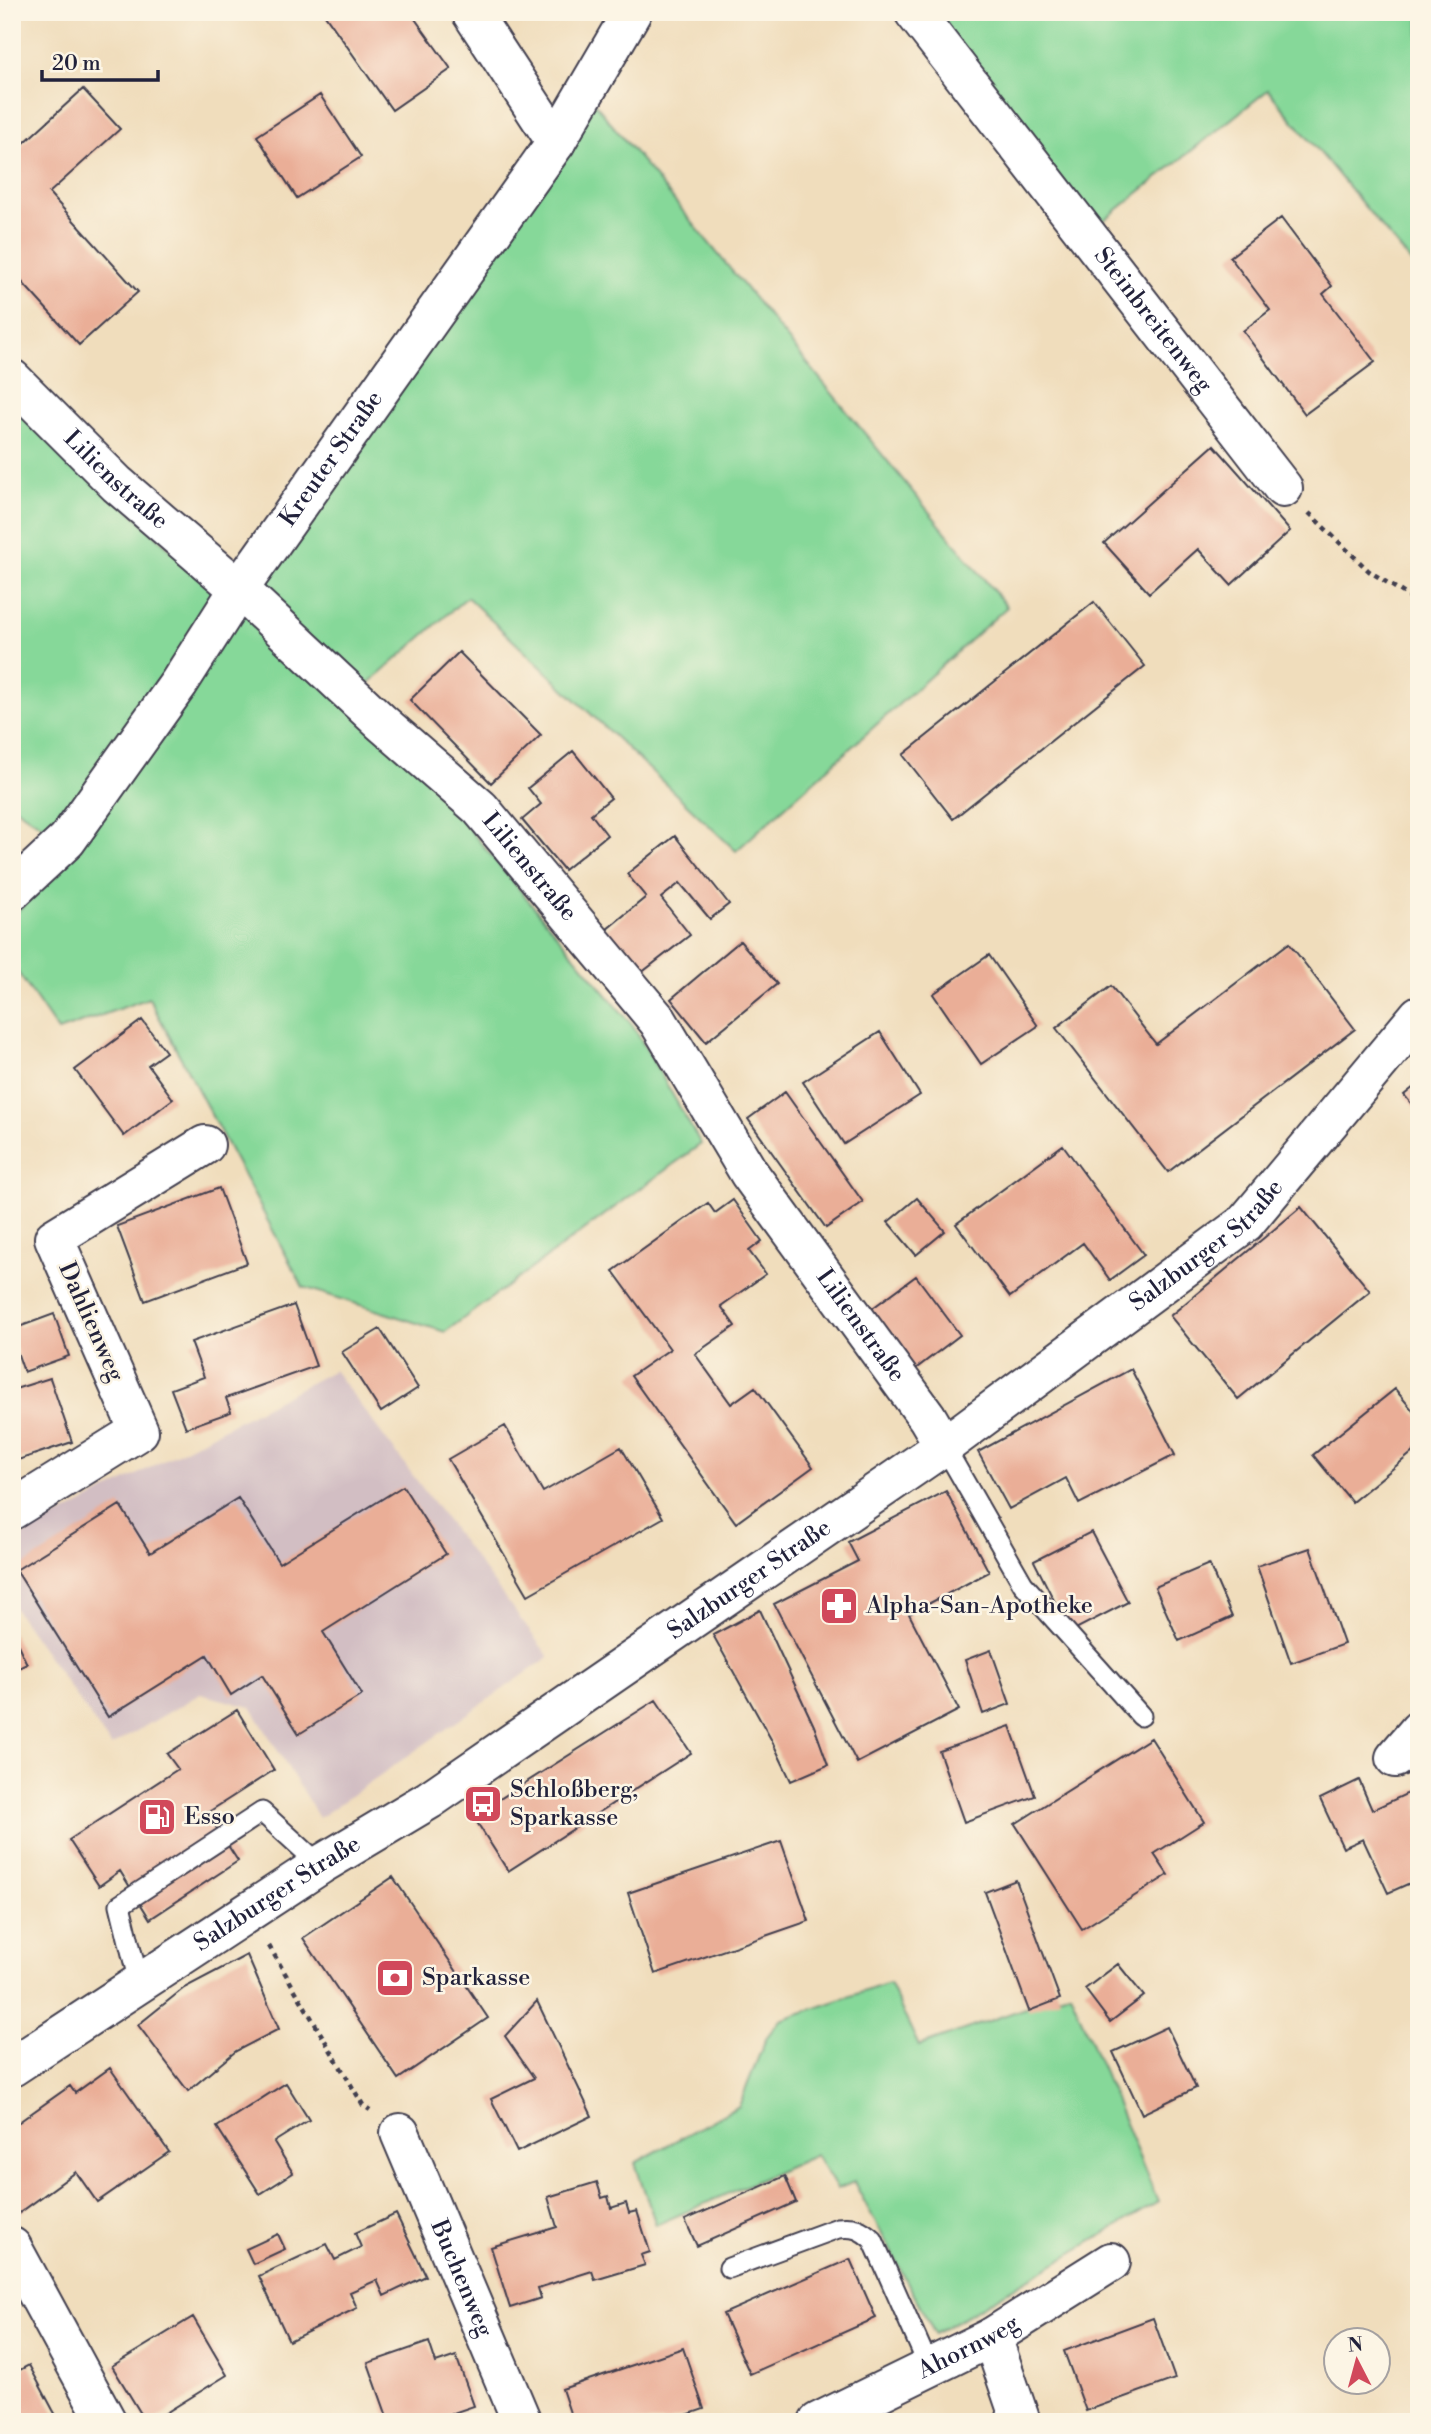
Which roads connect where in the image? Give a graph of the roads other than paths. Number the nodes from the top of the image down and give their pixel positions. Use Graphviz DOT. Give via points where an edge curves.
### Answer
graph roads {
  1 [pos="471,12"];
  2 [pos="632,12"];
  3 [pos="914,12"];
  4 [pos="556,142"];
  5 [pos="12,379"];
  6 [pos="1283,488"];
  7 [pos="239,589"];
  8 [pos="12,891"];
  9 [pos="1419,1015"];
  10 [pos="205,1145"];
  11 [pos="944,1446"];
  12 [pos="12,1510"];
  13 [pos="1141,1716"];
  14 [pos="320,1865"];
  15 [pos="139,1983"];
  16 [pos="12,2067"];
  17 [pos="400,2133"];
  18 [pos="12,2247"];
  19 [pos="1111,2262"];
  20 [pos="729,2268"];
  21 [pos="992,2337"];
  22 [pos="929,2367"];
  23 [pos="107,2422"];
  24 [pos="522,2422"];
  25 [pos="818,2422"];
  26 [pos="1021,2422"];
  1 -- 4 [label="street"];
  2 -- 4 [label="street, Kreuter Straße"];
  3 -- 6 [label="street, Steinbreitenweg"];
  4 -- 7 [label="street, Kreuter Straße"];
  5 -- 7 [label="street, Lilienstraße" via="117,484"];
  7 -- 8 [label="street, Kreuter Straße" via="179,683 67,840"];
  7 -- 11 [label="street, Lilienstraße" via="480,808 658,1020 749,1173 928,1417"];
  9 -- 11 [label="street, Salzburger Straße" via="1245,1223"];
  10 -- 12 [label="street, Dahlienweg" via="54,1238 139,1431"];
  11 -- 13 [label="lane" via="1023,1584"];
  11 -- 14 [label="street, Salzburger Straße" via="429,1800"];
  14 -- 15 [label="street, Salzburger Straße"];
  14 -- 15 [label="lane" via="262,1812 219,1840 120,1905"];
  15 -- 16 [label="street, Salzburger Straße"];
  17 -- 24 [label="street, Buchenweg"];
  18 -- 23 [label="street"];
  19 -- 21 [label="street, Ahornweg"];
  20 -- 22 [label="lane" via="838,2228 852,2226 863,2231 873,2240"];
  21 -- 22 [label="street, Ahornweg"];
  21 -- 26 [label="street"];
  22 -- 25 [label="street, Ahornweg"];
}
